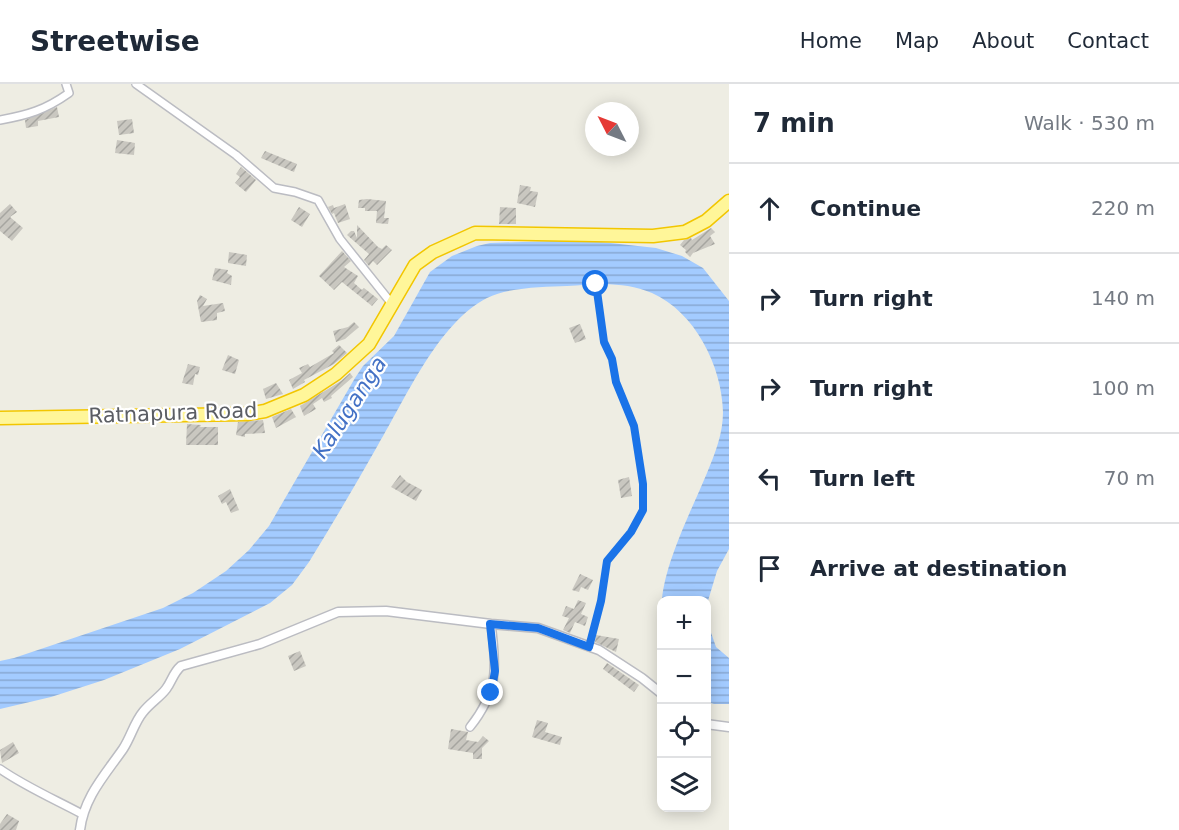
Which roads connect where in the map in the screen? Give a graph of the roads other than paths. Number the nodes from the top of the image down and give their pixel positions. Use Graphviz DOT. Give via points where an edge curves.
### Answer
graph roads {
  1 [pos="66,84"];
  2 [pos="136,84"];
  3 [pos="0,120"];
  4 [pos="729,201"];
  5 [pos="392,304"];
  6 [pos="0,418"];
  7 [pos="490,624"];
  8 [pos="657,690"];
  9 [pos="711,725"];
  10 [pos="470,727"];
  11 [pos="729,727"];
  12 [pos="0,769"];
  13 [pos="82,814"];
  14 [pos="80,830"];
  1 -- 3 [label="street" via="69,93 56,103 29,115"];
  2 -- 5 [label="street" via="236,155 274,188 318,200 340,239"];
  4 -- 5 [label="highway, Ratnapura Road" via="706,221 685,232 652,236 475,232 414,265"];
  5 -- 6 [label="highway, Ratnapura Road" via="369,344 336,374 304,395 266,411"];
  7 -- 8 [label="street" via="538,628 599,650"];
  7 -- 10 [label="street" via="495,671 491,693"];
  7 -- 13 [label="street" via="386,611 338,612 261,644 181,666 138,719"];
  9 -- 11 [label="street"];
  12 -- 13 [label="street" via="21,784"];
  13 -- 14 [label="street"];
}
